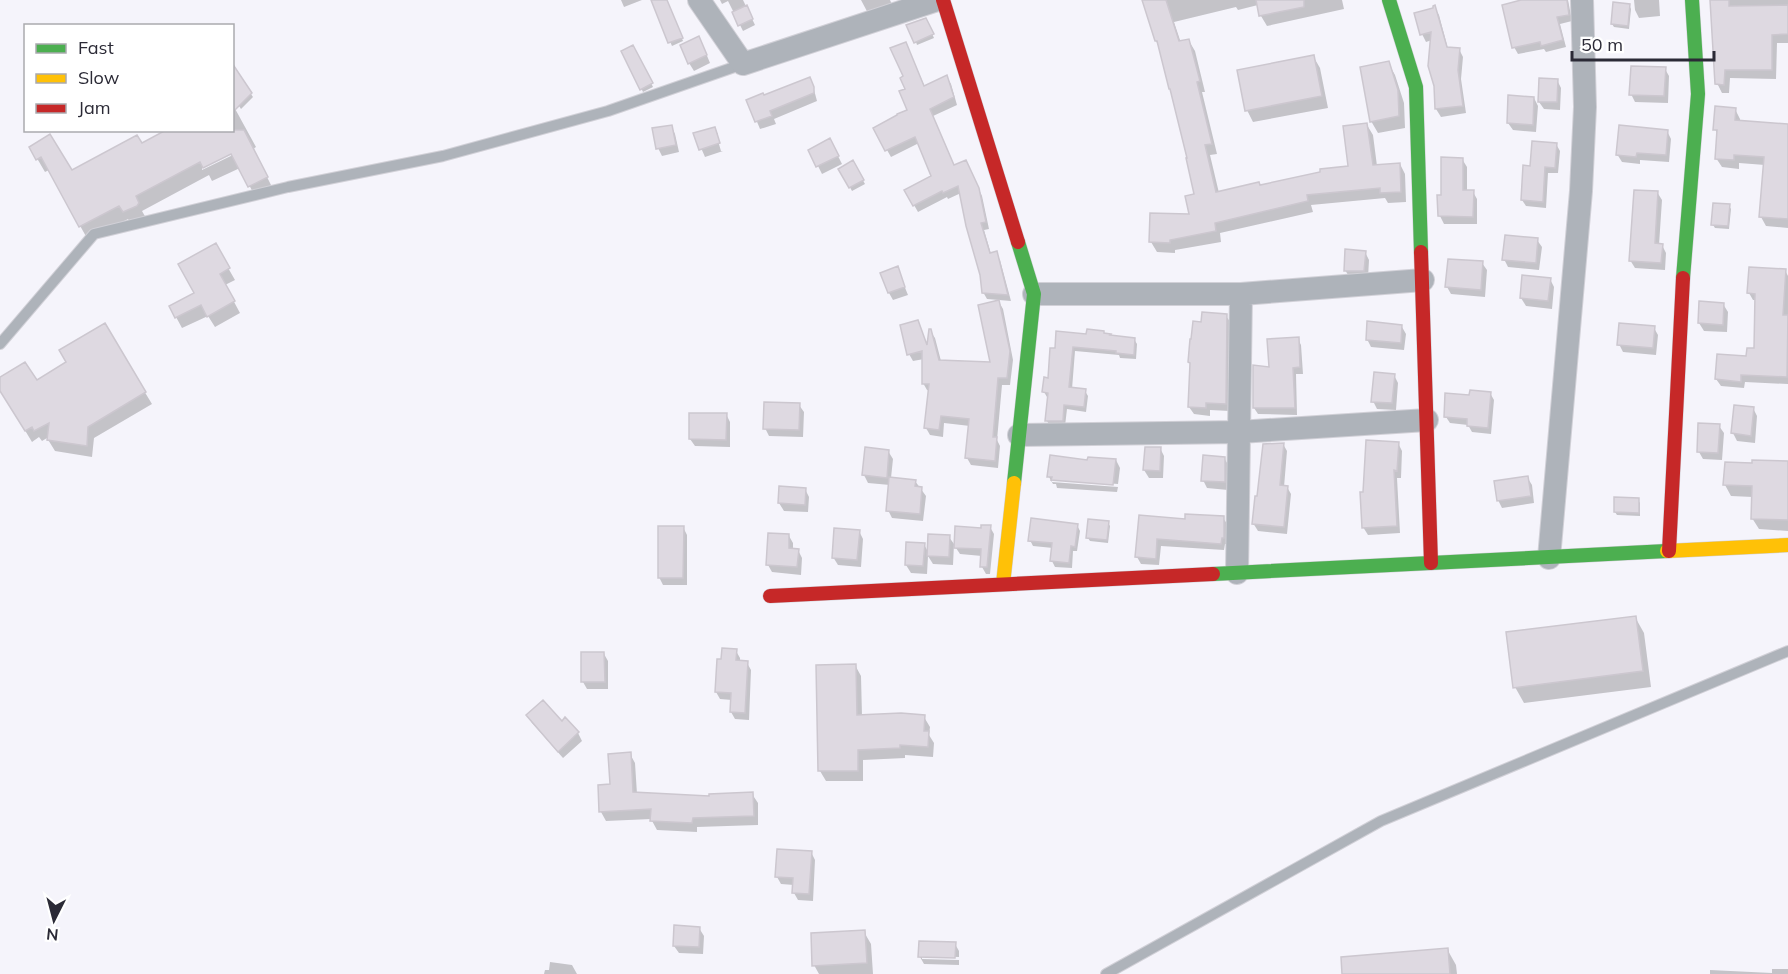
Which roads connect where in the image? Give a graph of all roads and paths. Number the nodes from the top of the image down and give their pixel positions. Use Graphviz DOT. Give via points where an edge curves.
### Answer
graph roads {
  1 [pos="699,0"];
  2 [pos="937,0"];
  3 [pos="943,0"];
  4 [pos="1582,0"];
  5 [pos="1692,0"];
  6 [pos="1397,2"];
  7 [pos="743,64"];
  8 [pos="1423,280"];
  9 [pos="1034,294"];
  10 [pos="1241,294"];
  11 [pos="0,344"];
  12 [pos="1427,420"];
  13 [pos="1239,432"];
  14 [pos="1019,435"];
  15 [pos="1788,545"];
  16 [pos="1670,551"];
  17 [pos="1550,558"];
  18 [pos="1431,563"];
  19 [pos="1238,573"];
  20 [pos="1003,584"];
  21 [pos="770,596"];
  22 [pos="1788,651"];
  23 [pos="1106,974"];
  1 -- 7 [label="street"];
  2 -- 7 [label="street"];
  3 -- 9 [label="street"];
  4 -- 17 [label="street" via="1585,107 1581,191"];
  5 -- 16 [label="street" via="1698,94 1680,315"];
  6 -- 8 [label="street" via="1416,87"];
  7 -- 11 [label="lane" via="608,111 443,156 288,187 94,234"];
  8 -- 10 [label="street"];
  8 -- 12 [label="street"];
  9 -- 10 [label="street"];
  9 -- 14 [label="street"];
  10 -- 13 [label="street"];
  12 -- 13 [label="street"];
  12 -- 18 [label="street"];
  13 -- 14 [label="street"];
  13 -- 19 [label="street"];
  14 -- 20 [label="street"];
  15 -- 16 [label="street"];
  16 -- 17 [label="street"];
  17 -- 18 [label="street"];
  18 -- 19 [label="street"];
  19 -- 20 [label="street"];
  20 -- 21 [label="street"];
  22 -- 23 [label="lane" via="1381,821"];
}
